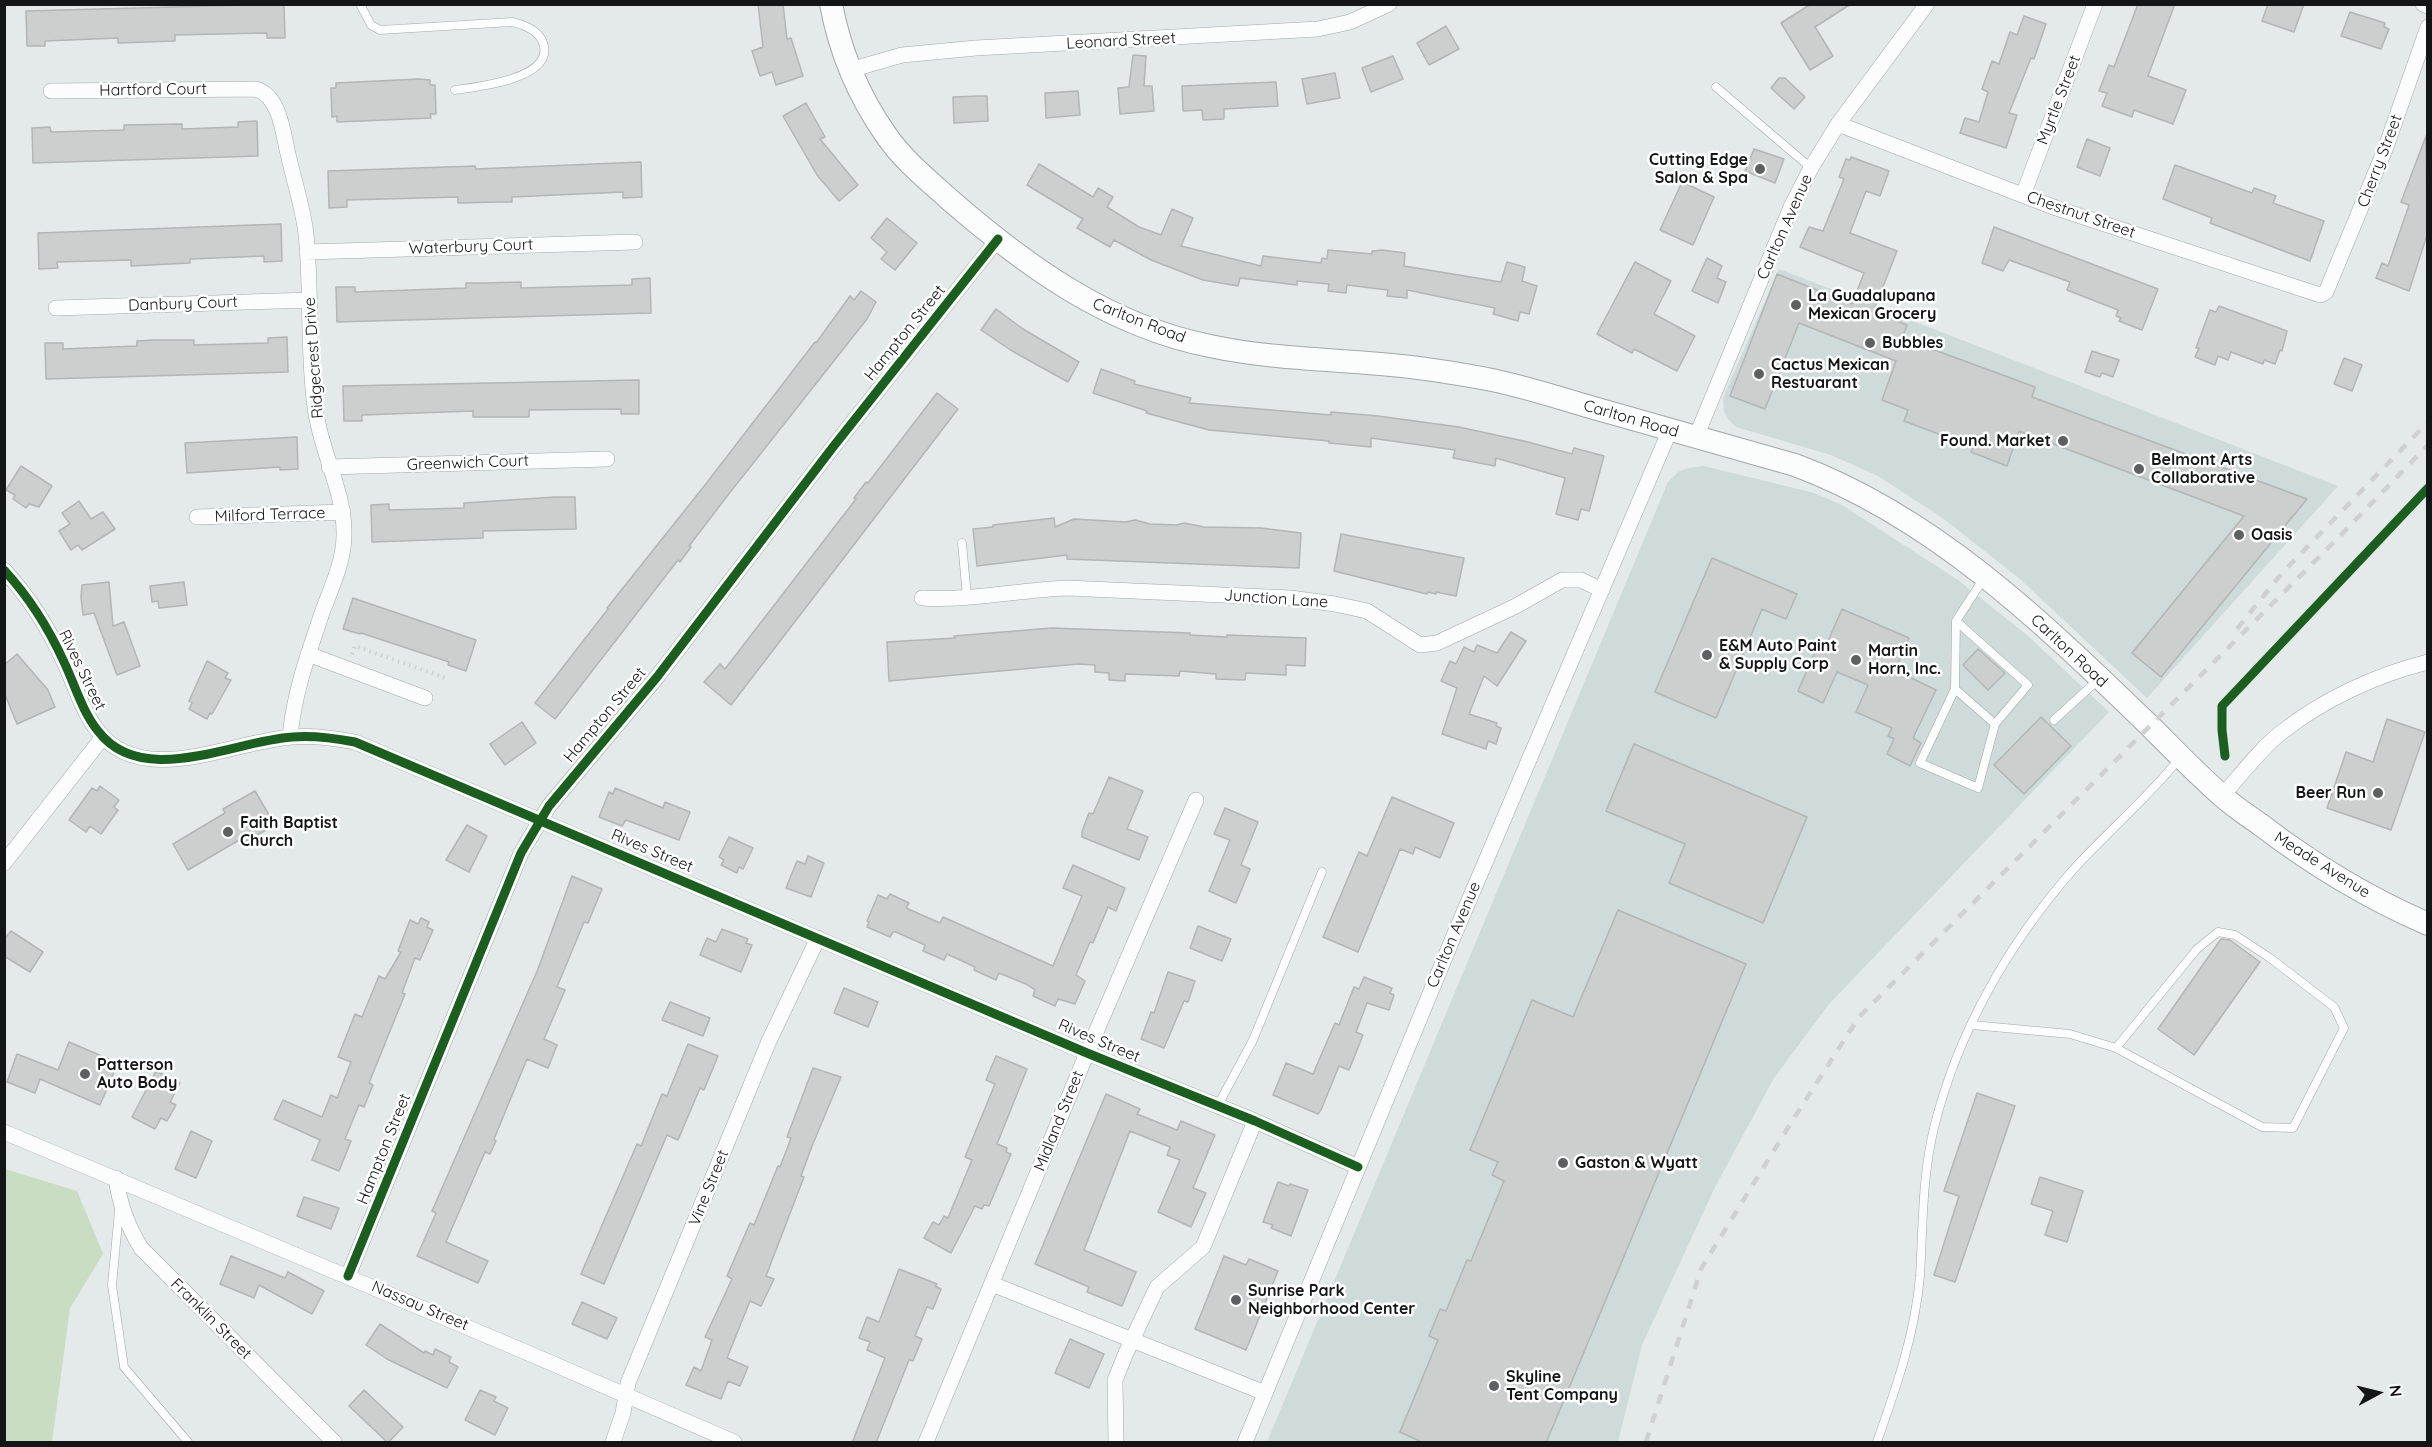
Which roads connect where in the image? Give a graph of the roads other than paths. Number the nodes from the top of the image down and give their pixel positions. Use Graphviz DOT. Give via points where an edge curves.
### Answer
graph roads {
  1 [pos="360,4"];
  2 [pos="831,4"];
  3 [pos="1389,4"];
  4 [pos="1927,4"];
  5 [pos="2095,4"];
  6 [pos="2427,27"];
  7 [pos="850,70"];
  8 [pos="1716,87"];
  9 [pos="256,89"];
  10 [pos="454,90"];
  11 [pos="51,91"];
  12 [pos="1838,124"];
  13 [pos="1811,168"];
  14 [pos="2023,195"];
  15 [pos="998,239"];
  16 [pos="635,242"];
  17 [pos="307,252"];
  18 [pos="2326,292"];
  19 [pos="310,300"];
  20 [pos="56,308"];
  21 [pos="1670,430"];
  22 [pos="1696,437"];
  23 [pos="607,459"];
  24 [pos="329,467"];
  25 [pos="343,512"];
  26 [pos="197,517"];
  27 [pos="962,543"];
  28 [pos="4,570"];
  29 [pos="1984,577"];
  30 [pos="1602,590"];
  31 [pos="967,597"];
  32 [pos="922,598"];
  33 [pos="1956,621"];
  34 [pos="308,654"];
  35 [pos="2427,662"];
  36 [pos="2100,678"];
  37 [pos="1955,689"];
  38 [pos="425,698"];
  39 [pos="2054,720"];
  40 [pos="1995,724"];
  41 [pos="103,737"];
  42 [pos="290,737"];
  43 [pos="2181,756"];
  44 [pos="2222,796"];
  45 [pos="1196,800"];
  46 [pos="540,819"];
  47 [pos="4,863"];
  48 [pos="1322,872"];
  49 [pos="2427,924"];
  50 [pos="818,938"];
  51 [pos="1972,1025"];
  52 [pos="2116,1048"];
  53 [pos="1087,1053"];
  54 [pos="1217,1107"];
  55 [pos="1255,1121"];
  56 [pos="4,1132"];
  57 [pos="1358,1167"];
  58 [pos="116,1178"];
  59 [pos="120,1203"];
  60 [pos="348,1276"];
  61 [pos="992,1284"];
  62 [pos="1132,1339"];
  63 [pos="1265,1393"];
  64 [pos="625,1396"];
  65 [pos="188,1443"];
  66 [pos="334,1443"];
  67 [pos="613,1443"];
  68 [pos="734,1443"];
  69 [pos="926,1443"];
  70 [pos="1116,1443"];
  71 [pos="1245,1443"];
  72 [pos="1877,1443"];
  1 -- 10 [label="lane" via="371,25 380,30 512,22 526,25 544,42 543,60 537,67 485,86"];
  2 -- 7 [label="main road, Carlton Road"];
  3 -- 7 [label="street, Leonard Street" via="1350,22 1318,29 966,49 902,55"];
  4 -- 12 [label="street, Carlton Avenue"];
  5 -- 14 [label="street, Myrtle Street"];
  6 -- 18 [label="street, Cherry Street" via="2386,147"];
  7 -- 15 [label="main road, Carlton Road" via="887,137 912,166"];
  8 -- 13 [label="lane"];
  9 -- 11 [label="street, Hartford Court"];
  9 -- 17 [label="street, Ridgecrest Drive" via="272,98 282,127"];
  12 -- 13 [label="street, Carlton Avenue"];
  12 -- 14 [label="street, Chestnut Street"];
  13 -- 22 [label="street, Carlton Avenue" via="1791,207"];
  14 -- 18 [label="street, Chestnut Street" via="2320,296"];
  15 -- 21 [label="main road, Carlton Road" via="1084,299 1160,333 1259,354 1444,371 1495,381"];
  15 -- 46 [label="street, Hampton Street" via="657,677"];
  16 -- 17 [label="street, Waterbury Court"];
  17 -- 19 [label="street, Ridgecrest Drive"];
  19 -- 20 [label="street, Danbury Court"];
  19 -- 24 [label="street, Ridgecrest Drive" via="315,408"];
  21 -- 22 [label="main road, Carlton Road"];
  21 -- 30 [label="street, Carlton Avenue"];
  22 -- 29 [label="main road, Carlton Road" via="1795,465 1839,482 1916,526"];
  23 -- 24 [label="street, Greenwich Court"];
  24 -- 25 [label="street, Ridgecrest Drive"];
  25 -- 26 [label="street, Milford Terrace"];
  25 -- 34 [label="street, Ridgecrest Drive" via="341,560"];
  27 -- 31 [label="lane"];
  28 -- 41 [label="street, Rives Street" via="39,618 63,659 89,719"];
  29 -- 33 [label="lane"];
  29 -- 36 [label="main road, Carlton Road"];
  30 -- 31 [label="street, Junction Lane" via="1581,580 1562,580 1437,643 1420,645 1367,611 1290,598 1066,588"];
  30 -- 57 [label="street, Carlton Avenue"];
  31 -- 32 [label="street, Junction Lane"];
  33 -- 37 [label="lane"];
  33 -- 40 [label="lane" via="2028,685"];
  34 -- 38 [label="street"];
  34 -- 42 [label="street, Ridgecrest Drive" via="293,709"];
  35 -- 44 [label="street" via="2362,685 2319,707 2280,733"];
  36 -- 39 [label="lane"];
  36 -- 43 [label="main road, Carlton Road"];
  37 -- 40 [label="lane"];
  37 -- 40 [label="lane" via="1920,763 1978,788"];
  41 -- 42 [label="street, Rives Street" via="129,756 151,760"];
  41 -- 47 [label="street"];
  42 -- 46 [label="street, Rives Street" via="325,736 355,742"];
  43 -- 44 [label="main road, Carlton Road"];
  43 -- 51 [label="lane" via="2044,904 2012,950"];
  44 -- 49 [label="main road, Meade Avenue" via="2349,885"];
  45 -- 53 [label="street, Midland Street"];
  46 -- 50 [label="street, Rives Street"];
  46 -- 60 [label="street, Hampton Street" via="521,853"];
  48 -- 54 [label="lane" via="1253,1040"];
  50 -- 53 [label="street, Rives Street"];
  50 -- 64 [label="street, Vine Street" via="769,1041"];
  51 -- 52 [label="lane" via="2070,1034"];
  51 -- 72 [label="lane" via="1947,1084 1934,1129 1925,1174 1914,1323 1903,1369"];
  52 -- 52 [label="lane" via="2262,1126 2293,1128 2344,1028 2334,1007 2270,958 2235,935 2218,932 2197,949"];
  53 -- 54 [label="street, Rives Street"];
  53 -- 61 [label="street, Midland Street"];
  54 -- 55 [label="street, Rives Street"];
  55 -- 57 [label="street, Rives Street"];
  55 -- 62 [label="street" via="1203,1247 1157,1287"];
  56 -- 58 [label="street, Nassau Street"];
  57 -- 63 [label="street, Carlton Avenue"];
  58 -- 59 [label="street, Franklin Street"];
  58 -- 60 [label="street, Nassau Street"];
  59 -- 65 [label="lane" via="112,1285 124,1367"];
  59 -- 66 [label="street, Franklin Street" via="128,1227 147,1256"];
  60 -- 64 [label="street, Nassau Street"];
  61 -- 62 [label="street"];
  61 -- 69 [label="street, Midland Street"];
  62 -- 63 [label="street"];
  62 -- 70 [label="street" via="1115,1380"];
  63 -- 71 [label="street, Carlton Avenue"];
  64 -- 67 [label="street, Vine Street"];
  64 -- 68 [label="street, Nassau Street"];
}
